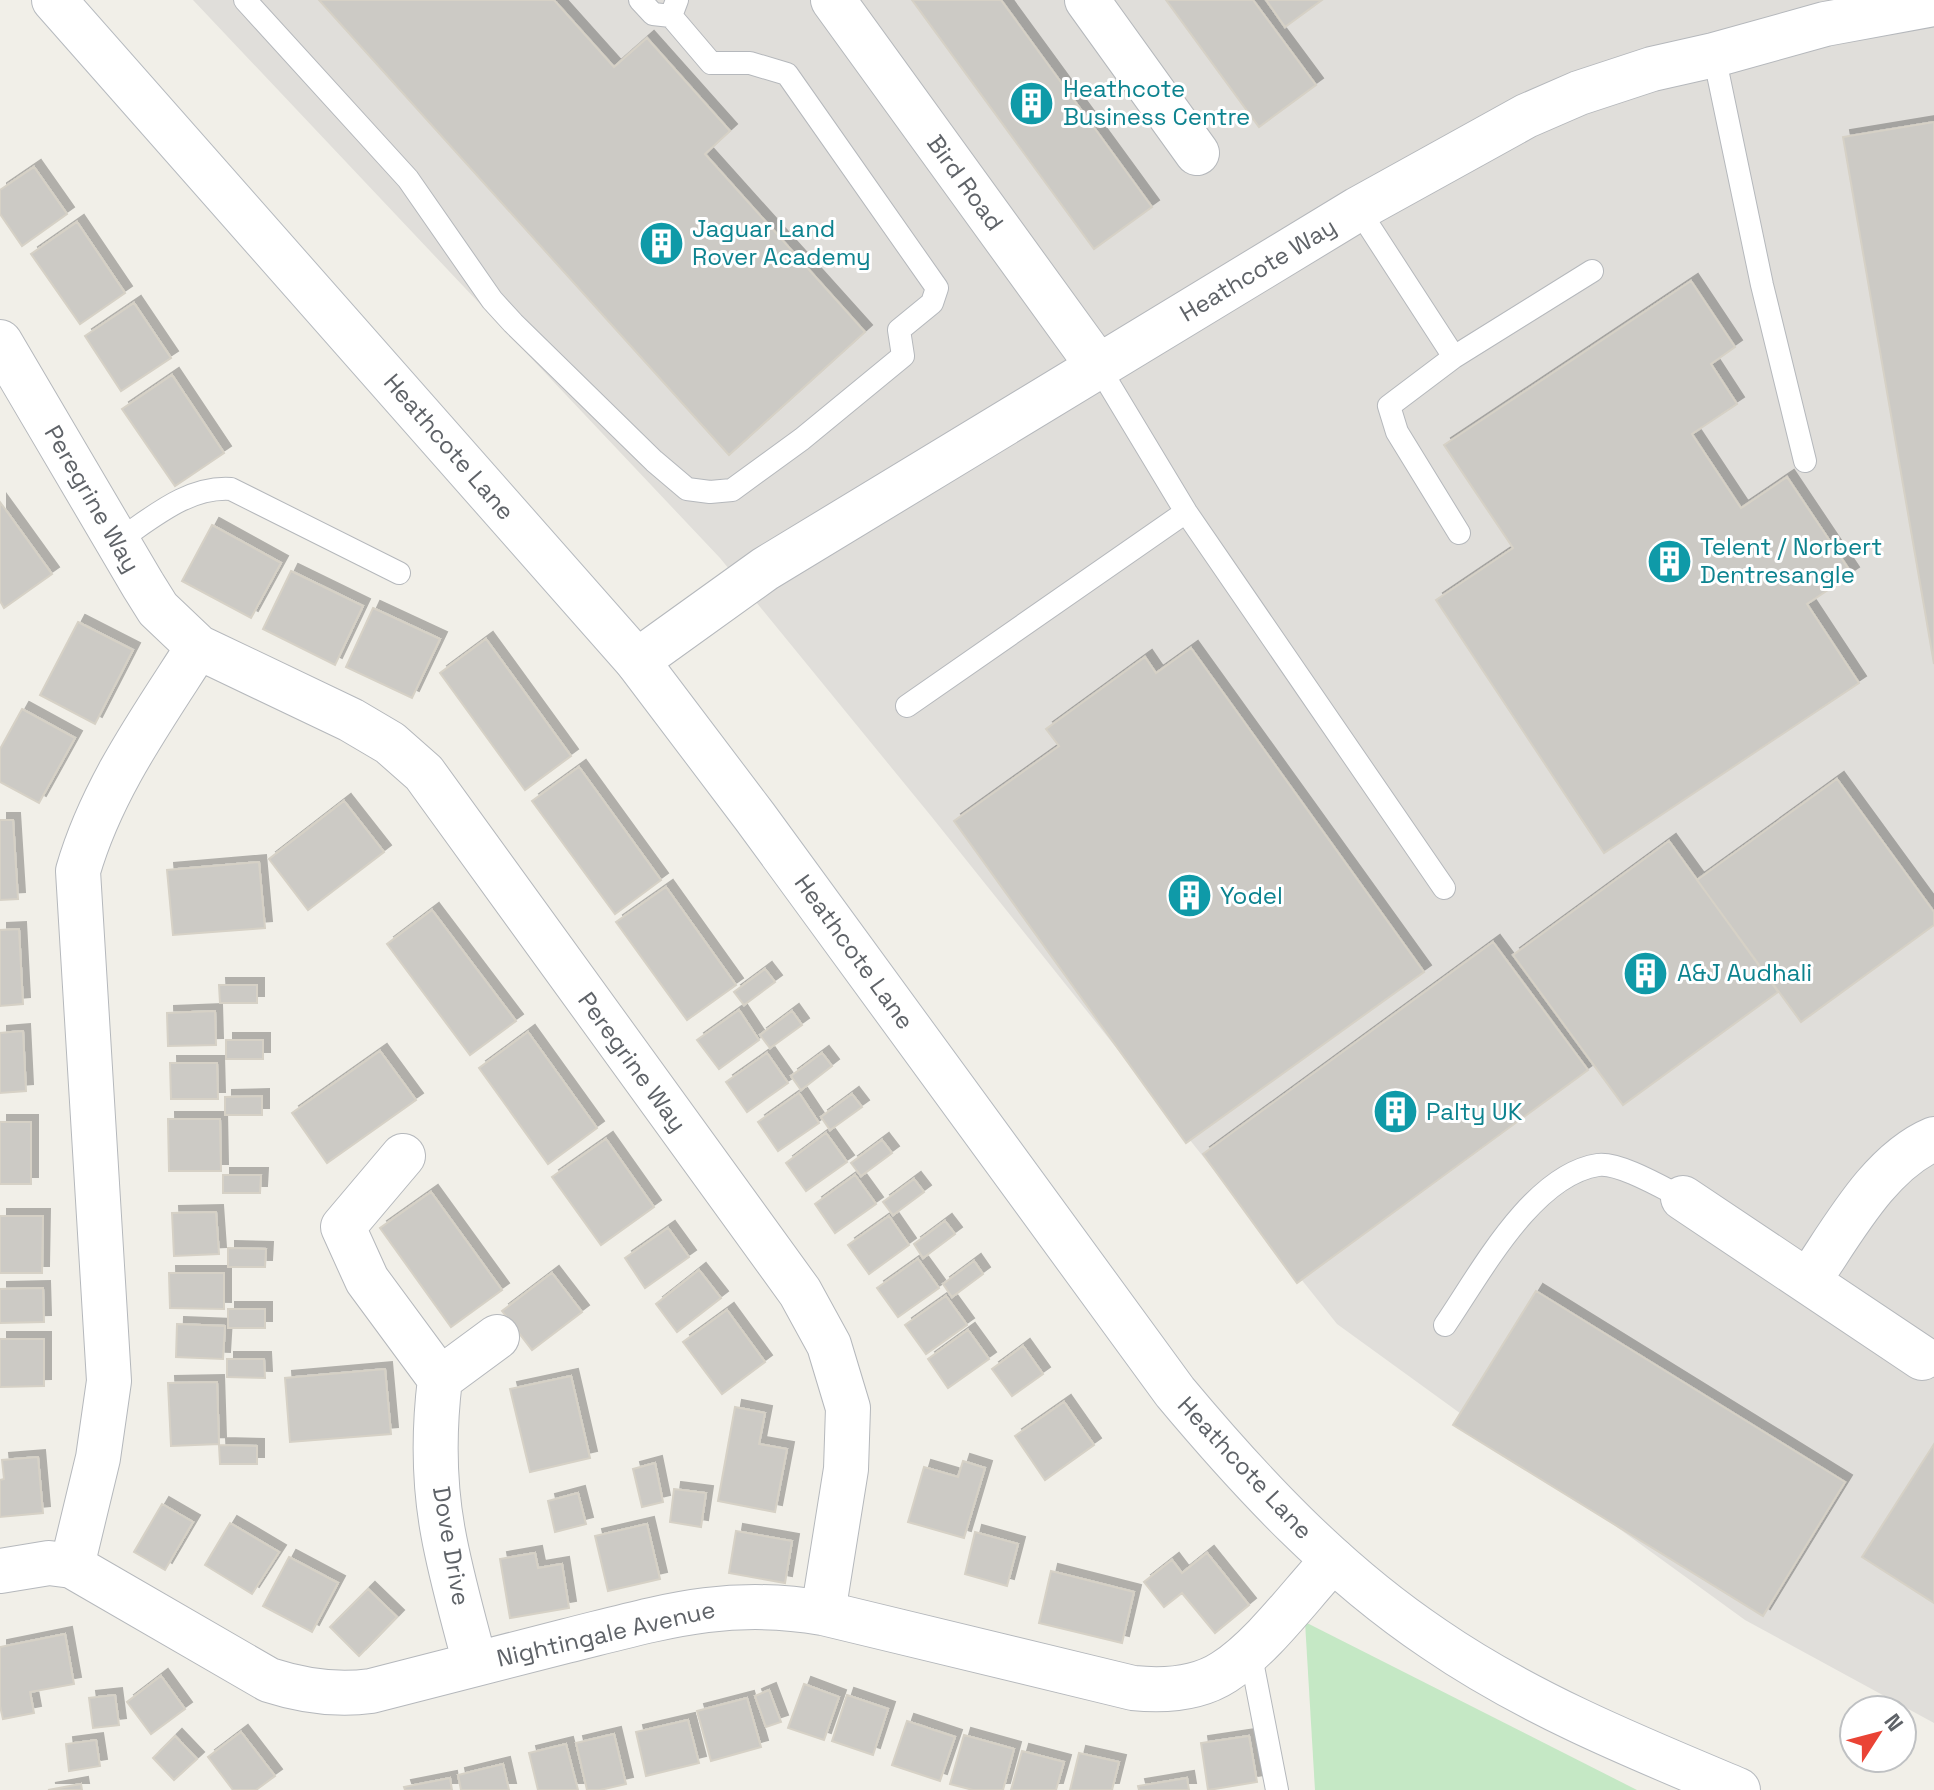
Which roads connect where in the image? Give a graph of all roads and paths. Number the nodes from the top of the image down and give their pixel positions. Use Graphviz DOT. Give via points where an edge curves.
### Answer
graph roads {
  1 [pos="54,0"];
  2 [pos="245,0"];
  3 [pos="640,0"];
  4 [pos="833,0"];
  5 [pos="1087,0"];
  6 [pos="1934,4"];
  7 [pos="674,8"];
  8 [pos="1821,12"];
  9 [pos="1714,55"];
  10 [pos="1197,153"];
  11 [pos="1358,209"];
  12 [pos="1592,271"];
  13 [pos="3,354"];
  14 [pos="1454,357"];
  15 [pos="1098,366"];
  16 [pos="1805,461"];
  17 [pos="1186,512"];
  18 [pos="1459,533"];
  19 [pos="116,542"];
  20 [pos="399,573"];
  21 [pos="198,647"];
  22 [pos="637,661"];
  23 [pos="907,706"];
  24 [pos="1444,888"];
  25 [pos="1934,1139"];
  26 [pos="403,1156"];
  27 [pos="1683,1198"];
  28 [pos="1809,1280"];
  29 [pos="1445,1325"];
  30 [pos="497,1337"];
  31 [pos="1922,1358"];
  32 [pos="440,1379"];
  33 [pos="1333,1560"];
  34 [pos="72,1566"];
  35 [pos="0,1571"];
  36 [pos="823,1613"];
  37 [pos="1250,1651"];
  38 [pos="475,1664"];
  39 [pos="1277,1790"];
  40 [pos="1738,1790"];
  1 -- 22 [label="street, Heathcote Lane"];
  2 -- 7 [label="lane" via="408,179 513,323 687,489 732,490 903,356 899,330 932,303 937,288 787,74 750,63 711,63"];
  3 -- 7 [label="lane" via="653,14"];
  4 -- 15 [label="street, Bird Road"];
  5 -- 10 [label="street"];
  6 -- 8 [label="street, Heathcote Way"];
  8 -- 9 [label="street, Heathcote Way"];
  9 -- 11 [label="street, Heathcote Way" via="1579,93 1526,116"];
  9 -- 16 [label="lane"];
  11 -- 14 [label="lane"];
  11 -- 15 [label="street, Heathcote Way"];
  12 -- 14 [label="lane"];
  13 -- 19 [label="street, Peregrine Way"];
  14 -- 18 [label="lane" via="1389,406 1397,432"];
  15 -- 17 [label="lane"];
  15 -- 22 [label="street, Heathcote Way" via="765,569"];
  17 -- 23 [label="lane"];
  17 -- 24 [label="lane"];
  19 -- 20 [label="lane" via="193,493 214,487 231,489"];
  19 -- 21 [label="street, Peregrine Way" via="158,609"];
  21 -- 34 [label="street" via="119,769 78,871 109,1381 106,1421"];
  21 -- 36 [label="street, Peregrine Way" via="351,720 390,743 424,773 800,1292 829,1345 848,1408 846,1469"];
  22 -- 33 [label="street, Heathcote Lane" via="1175,1392 1227,1455"];
  25 -- 28 [label="street" via="1891,1168"];
  26 -- 32 [label="street" via="343,1227 367,1280"];
  27 -- 28 [label="street"];
  27 -- 29 [label="lane" via="1635,1173 1599,1165 1558,1181 1522,1212"];
  28 -- 31 [label="street"];
  30 -- 32 [label="street"];
  32 -- 38 [label="street, Dove Drive" via="436,1413 443,1532"];
  33 -- 37 [label="street, Nightingale Avenue"];
  33 -- 40 [label="street, Heathcote Lane" via="1392,1610 1476,1666 1572,1717"];
  34 -- 35 [label="street, Nightingale Avenue" via="49,1563"];
  34 -- 38 [label="street, Nightingale Avenue" via="269,1680 297,1689 360,1692"];
  36 -- 37 [label="street, Nightingale Avenue" via="1133,1688 1157,1690 1202,1682"];
  36 -- 38 [label="street, Nightingale Avenue" via="733,1605 680,1612"];
  37 -- 39 [label="lane"];
}
